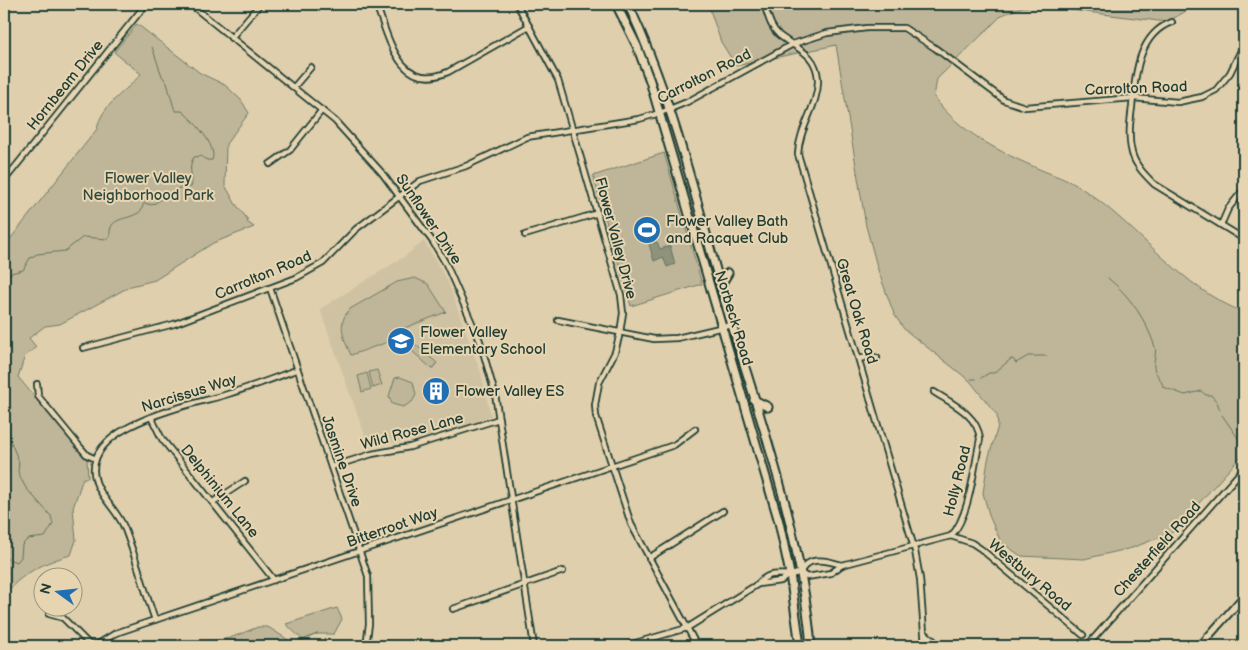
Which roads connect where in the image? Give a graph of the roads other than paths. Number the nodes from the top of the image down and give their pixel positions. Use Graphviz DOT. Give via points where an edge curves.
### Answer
graph roads {
  1 [pos="146,4"];
  2 [pos="190,4"];
  3 [pos="260,4"];
  4 [pos="376,4"];
  5 [pos="517,4"];
  6 [pos="616,4"];
  7 [pos="628,4"];
  8 [pos="764,4"];
  9 [pos="1172,22"];
  10 [pos="529,26"];
  11 [pos="231,38"];
  12 [pos="793,44"];
  13 [pos="1244,44"];
  14 [pos="311,67"];
  15 [pos="294,88"];
  16 [pos="1133,98"];
  17 [pos="322,110"];
  18 [pos="669,110"];
  19 [pos="660,113"];
  20 [pos="573,130"];
  21 [pos="270,164"];
  22 [pos="4,181"];
  23 [pos="1244,189"];
  24 [pos="399,196"];
  25 [pos="598,213"];
  26 [pos="1221,225"];
  27 [pos="525,235"];
  28 [pos="1244,239"];
  29 [pos="728,272"];
  30 [pos="720,286"];
  31 [pos="270,288"];
  32 [pos="558,320"];
  33 [pos="732,324"];
  34 [pos="722,328"];
  35 [pos="620,333"];
  36 [pos="83,348"];
  37 [pos="877,358"];
  38 [pos="859,359"];
  39 [pos="296,370"];
  40 [pos="37,384"];
  41 [pos="934,392"];
  42 [pos="754,400"];
  43 [pos="768,407"];
  44 [pos="151,417"];
  45 [pos="499,418"];
  46 [pos="695,429"];
  47 [pos="96,459"];
  48 [pos="611,466"];
  49 [pos="331,467"];
  50 [pos="1244,468"];
  51 [pos="244,481"];
  52 [pos="512,500"];
  53 [pos="213,502"];
  54 [pos="723,511"];
  55 [pos="951,536"];
  56 [pos="912,547"];
  57 [pos="360,551"];
  58 [pos="649,558"];
  59 [pos="842,565"];
  60 [pos="564,570"];
  61 [pos="800,572"];
  62 [pos="790,574"];
  63 [pos="274,580"];
  64 [pos="525,584"];
  65 [pos="758,584"];
  66 [pos="1244,596"];
  67 [pos="453,609"];
  68 [pos="63,618"];
  69 [pos="155,620"];
  70 [pos="687,628"];
  71 [pos="925,633"];
  72 [pos="1083,635"];
  73 [pos="91,646"];
  74 [pos="95,646"];
  75 [pos="366,646"];
  76 [pos="534,646"];
  77 [pos="625,646"];
  78 [pos="697,646"];
  79 [pos="800,646"];
  80 [pos="811,646"];
  81 [pos="925,646"];
  82 [pos="940,646"];
  83 [pos="1087,646"];
  84 [pos="1200,646"];
  1 -- 22 [label="street, Hornbeam Drive"];
  2 -- 11 [label="street, Sunflower Drive"];
  3 -- 11 [label="street"];
  4 -- 10 [label="street" via="402,65 413,74 427,78 448,72"];
  5 -- 10 [label="street, Flower Valley Drive"];
  6 -- 19 [label="main road, Norbeck Road" via="636,46"];
  7 -- 18 [label="main road, Norbeck Road" via="653,61"];
  8 -- 12 [label="street, Great Oak Road" via="773,27"];
  9 -- 16 [label="street" via="1154,33 1147,42 1137,64"];
  10 -- 20 [label="street, Flower Valley Drive" via="558,80"];
  11 -- 15 [label="street, Sunflower Drive"];
  12 -- 16 [label="street, Carrolton Road" via="832,32 892,26 904,28 936,48 1016,106 1042,107"];
  12 -- 18 [label="street, Carrolton Road"];
  12 -- 38 [label="street, Great Oak Road" via="803,49 815,65 818,78 816,97 800,133 798,154"];
  13 -- 16 [label="street, Carrolton Road" via="1230,73 1216,90 1202,97 1178,102"];
  14 -- 15 [label="street"];
  15 -- 17 [label="street, Sunflower Drive"];
  16 -- 26 [label="street" via="1129,130 1132,154 1142,172 1154,184"];
  17 -- 21 [label="street" via="290,150"];
  17 -- 24 [label="street, Sunflower Drive" via="351,137"];
  18 -- 19 [label="street, Carrolton Road"];
  18 -- 30 [label="main road, Norbeck Road"];
  19 -- 20 [label="street, Carrolton Road"];
  19 -- 34 [label="main road, Norbeck Road"];
  20 -- 24 [label="street, Carrolton Road" via="527,136 466,166 420,180"];
  20 -- 25 [label="street, Flower Valley Drive"];
  23 -- 26 [label="street" via="1228,209"];
  24 -- 31 [label="street, Carrolton Road" via="356,229 323,263"];
  24 -- 45 [label="street, Sunflower Drive" via="433,242 458,288 488,367"];
  25 -- 27 [label="street"];
  25 -- 35 [label="street, Flower Valley Drive" via="621,295"];
  26 -- 28 [label="street"];
  29 -- 30 [label="main road"];
  30 -- 33 [label="main road, Norbeck Road"];
  31 -- 36 [label="street, Carrolton Road" via="174,324"];
  31 -- 39 [label="street, Jasmine Drive"];
  32 -- 35 [label="street"];
  33 -- 34 [label="street"];
  33 -- 42 [label="main road, Norbeck Road"];
  34 -- 35 [label="street" via="662,339"];
  34 -- 62 [label="main road, Norbeck Road" via="772,496"];
  35 -- 48 [label="street, Flower Valley Drive" via="616,352 599,383 595,405"];
  37 -- 38 [label="street"];
  38 -- 56 [label="street, Great Oak Road"];
  39 -- 44 [label="street, Narcissus Way" via="231,394"];
  39 -- 49 [label="street, Jasmine Drive"];
  40 -- 47 [label="street" via="38,396 80,448"];
  41 -- 55 [label="street, Holly Road" via="968,414 980,431 966,504 960,525"];
  42 -- 43 [label="main road"];
  42 -- 61 [label="main road, Norbeck Road" via="776,472"];
  44 -- 47 [label="street, Narcissus Way" via="120,432 103,447"];
  44 -- 53 [label="street, Delphinium Lane" via="162,439"];
  45 -- 49 [label="street, Wild Rose Lane" via="410,447 372,454"];
  45 -- 52 [label="street, Sunflower Drive"];
  46 -- 48 [label="street, Bitterroot Way" via="674,445"];
  47 -- 69 [label="street" via="96,482 124,526"];
  48 -- 52 [label="street, Bitterroot Way"];
  48 -- 58 [label="street, Flower Valley Drive" via="631,524"];
  49 -- 57 [label="street, Jasmine Drive"];
  50 -- 83 [label="street, Chesterfield Road"];
  51 -- 53 [label="street"];
  52 -- 57 [label="street, Bitterroot Way"];
  52 -- 64 [label="street, Sunflower Drive"];
  53 -- 63 [label="street, Delphinium Lane"];
  54 -- 58 [label="street"];
  55 -- 56 [label="street"];
  55 -- 72 [label="street, Westbury Road" via="981,549"];
  56 -- 59 [label="street"];
  56 -- 71 [label="street, Great Oak Road" via="920,579"];
  57 -- 63 [label="street, Bitterroot Way"];
  57 -- 75 [label="street, Jasmine Drive" via="368,576"];
  58 -- 70 [label="street, Flower Valley Drive"];
  59 -- 61 [label="street" via="814,561"];
  59 -- 61 [label="street" via="831,573 807,578"];
  60 -- 64 [label="street"];
  61 -- 62 [label="street"];
  61 -- 80 [label="main road, Norbeck Road"];
  62 -- 65 [label="street" via="781,581"];
  62 -- 65 [label="street" via="781,572 762,579"];
  62 -- 79 [label="main road, Norbeck Road"];
  63 -- 69 [label="street, Bitterroot Way"];
  64 -- 67 [label="street"];
  64 -- 76 [label="street, Sunflower Drive"];
  65 -- 70 [label="street"];
  66 -- 84 [label="main road"];
  68 -- 73 [label="street"];
  69 -- 74 [label="street, Bitterroot Way" via="116,633"];
  70 -- 77 [label="street"];
  70 -- 78 [label="street, Flower Valley Drive"];
  71 -- 81 [label="street, Great Oak Road"];
  71 -- 82 [label="street"];
}
